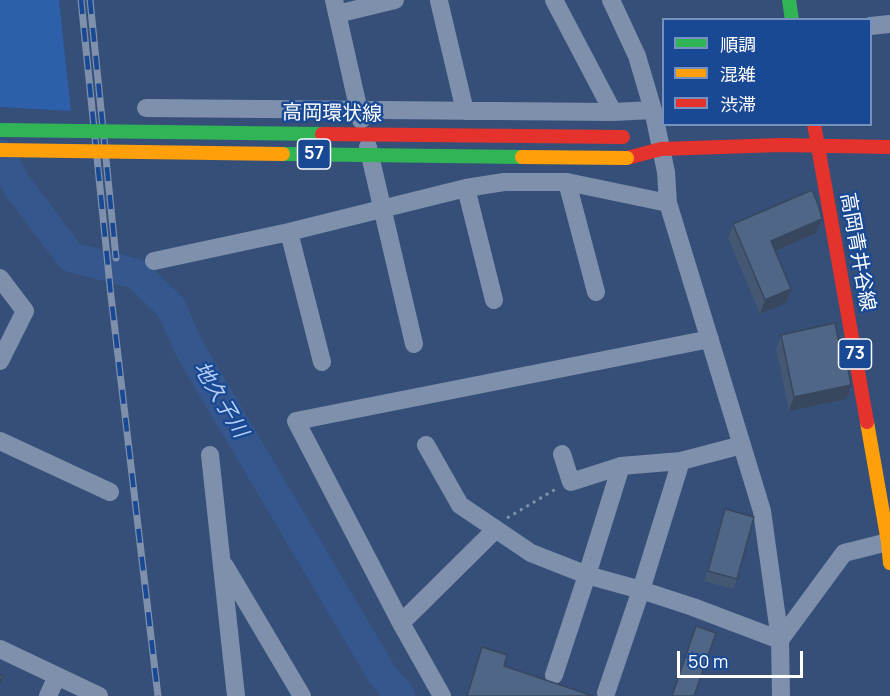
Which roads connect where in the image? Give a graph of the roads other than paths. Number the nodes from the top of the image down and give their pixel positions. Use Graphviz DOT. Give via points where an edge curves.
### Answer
graph roads {
  1 [pos="395,0"];
  2 [pos="554,0"];
  3 [pos="611,0"];
  4 [pos="789,0"];
  5 [pos="439,1"];
  6 [pos="335,7"];
  7 [pos="792,18"];
  8 [pos="890,24"];
  9 [pos="872,26"];
  10 [pos="146,108"];
  11 [pos="653,110"];
  12 [pos="359,111"];
  13 [pos="465,111"];
  14 [pos="613,112"];
  15 [pos="814,126"];
  16 [pos="0,130"];
  17 [pos="819,146"];
  18 [pos="890,147"];
  19 [pos="661,149"];
  20 [pos="0,150"];
  21 [pos="567,182"];
  22 [pos="466,188"];
  23 [pos="669,203"];
  24 [pos="382,209"];
  25 [pos="289,232"];
  26 [pos="154,261"];
  27 [pos="0,278"];
  28 [pos="596,292"];
  29 [pos="494,300"];
  30 [pos="710,339"];
  31 [pos="414,344"];
  32 [pos="0,361"];
  33 [pos="322,362"];
  34 [pos="0,441"];
  35 [pos="426,445"];
  36 [pos="742,445"];
  37 [pos="562,454"];
  38 [pos="210,455"];
  39 [pos="681,461"];
  40 [pos="621,466"];
  41 [pos="110,492"];
  42 [pos="496,529"];
  43 [pos="888,542"];
  44 [pos="221,559"];
  45 [pos="890,563"];
  46 [pos="587,575"];
  47 [pos="640,590"];
  48 [pos="401,623"];
  49 [pos="780,640"];
  50 [pos="0,650"];
  51 [pos="554,675"];
  52 [pos="57,676"];
  53 [pos="606,693"];
  54 [pos="48,696"];
  55 [pos="99,696"];
  56 [pos="236,696"];
  57 [pos="302,696"];
  58 [pos="442,696"];
  59 [pos="781,696"];
  1 -- 6 [label="street"];
  2 -- 14 [label="street"];
  3 -- 11 [label="street" via="637,56"];
  4 -- 7 [label="main road"];
  5 -- 13 [label="street"];
  6 -- 12 [label="street"];
  8 -- 9 [label="street"];
  10 -- 12 [label="street"];
  11 -- 14 [label="street"];
  11 -- 19 [label="street"];
  12 -- 13 [label="street"];
  12 -- 24 [label="street"];
  13 -- 14 [label="street"];
  15 -- 17 [label="main road, 高岡青井谷線 / 73"];
  16 -- 19 [label="main road, 高岡環状線 / 57, bridge" via="632,140"];
  17 -- 18 [label="main road, 高岡環状線 / 57"];
  17 -- 19 [label="main road, 高岡環状線 / 57"];
  17 -- 43 [label="main road, 高岡青井谷線 / 73"];
  19 -- 20 [label="main road, 高岡環状線 / 57, bridge" via="627,159"];
  19 -- 23 [label="street"];
  21 -- 22 [label="street" via="504,182"];
  21 -- 23 [label="street"];
  21 -- 28 [label="street"];
  22 -- 24 [label="street"];
  22 -- 29 [label="street"];
  23 -- 30 [label="street"];
  24 -- 25 [label="street"];
  24 -- 31 [label="street"];
  25 -- 26 [label="street"];
  25 -- 33 [label="street"];
  27 -- 32 [label="street" via="25,311"];
  30 -- 36 [label="street"];
  30 -- 48 [label="street" via="296,421"];
  34 -- 41 [label="street"];
  35 -- 42 [label="street" via="460,505"];
  36 -- 39 [label="street"];
  36 -- 49 [label="street" via="762,511"];
  37 -- 40 [label="street" via="571,482"];
  38 -- 44 [label="street"];
  39 -- 40 [label="street"];
  39 -- 47 [label="street"];
  40 -- 46 [label="street"];
  42 -- 46 [label="street" via="531,553"];
  42 -- 48 [label="street"];
  43 -- 45 [label="main road, 高岡青井谷線 / 73"];
  43 -- 49 [label="street" via="844,553"];
  44 -- 56 [label="street"];
  44 -- 57 [label="street"];
  46 -- 47 [label="street"];
  46 -- 51 [label="street"];
  47 -- 49 [label="street"];
  47 -- 53 [label="street"];
  48 -- 58 [label="street"];
  49 -- 59 [label="street"];
  50 -- 52 [label="street"];
  52 -- 54 [label="street"];
  52 -- 55 [label="street"];
}
